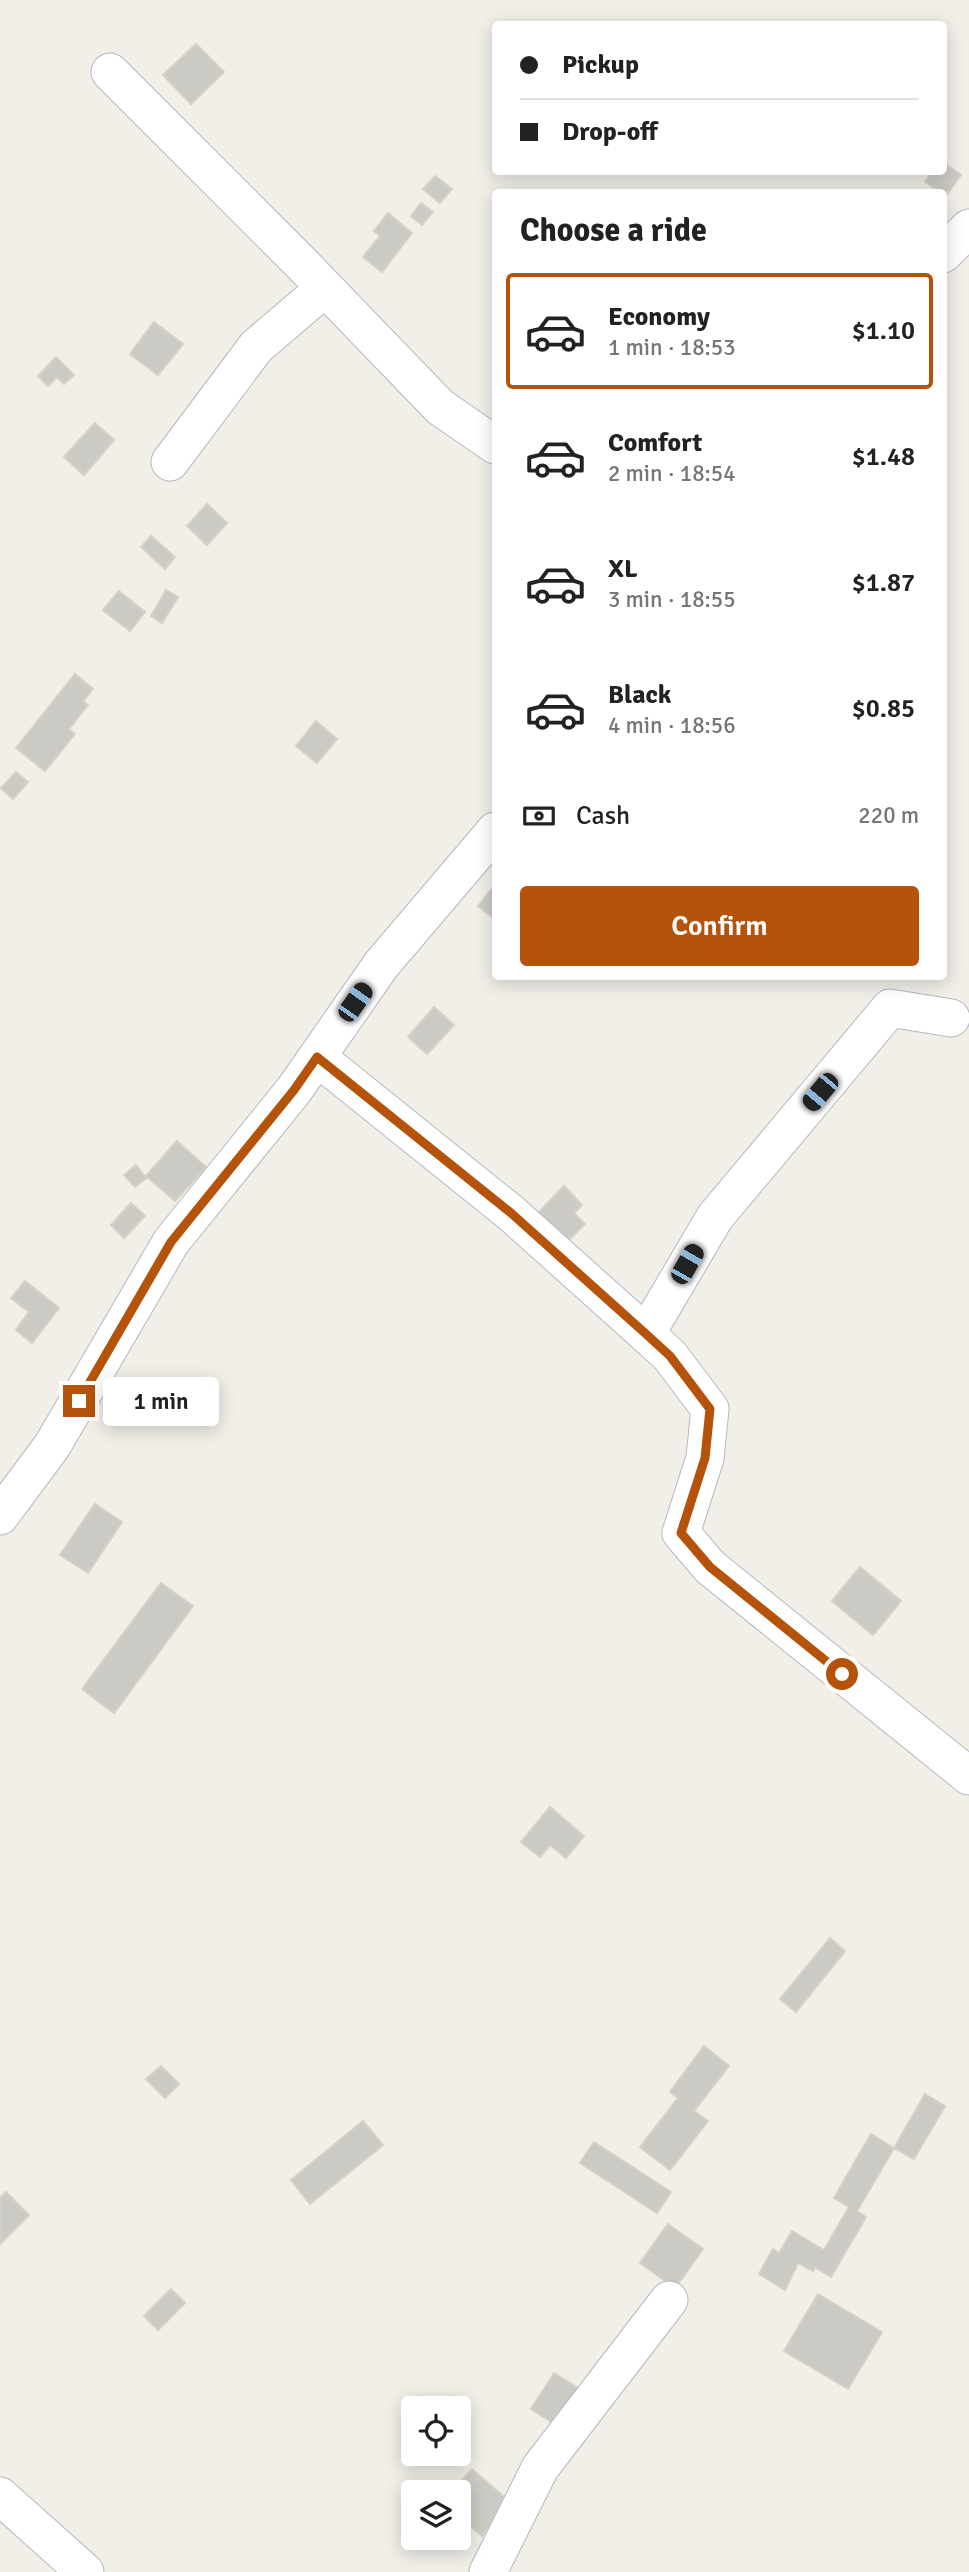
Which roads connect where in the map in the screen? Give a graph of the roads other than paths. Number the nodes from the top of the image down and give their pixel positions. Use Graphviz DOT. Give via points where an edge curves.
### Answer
graph roads {
  1 [pos="110,72"];
  2 [pos="969,228"];
  3 [pos="947,250"];
  4 [pos="325,288"];
  5 [pos="492,443"];
  6 [pos="170,462"];
  7 [pos="492,835"];
  8 [pos="951,1018"];
  9 [pos="317,1057"];
  10 [pos="646,1334"];
  11 [pos="0,1516"];
  12 [pos="969,1776"];
  13 [pos="669,2300"];
  14 [pos="0,2496"];
  15 [pos="85,2572"];
  16 [pos="488,2572"];
  1 -- 4 [label="street"];
  2 -- 3 [label="street"];
  4 -- 5 [label="street" via="440,407"];
  4 -- 6 [label="street" via="256,347"];
  7 -- 9 [label="street" via="381,965"];
  8 -- 10 [label="street" via="890,1008 715,1217"];
  9 -- 10 [label="street" via="511,1213"];
  9 -- 11 [label="street" via="171,1242 52,1447"];
  10 -- 12 [label="street" via="670,1356 710,1409 705,1458 681,1533 710,1567"];
  13 -- 16 [label="street" via="540,2468"];
  14 -- 15 [label="street"];
}
